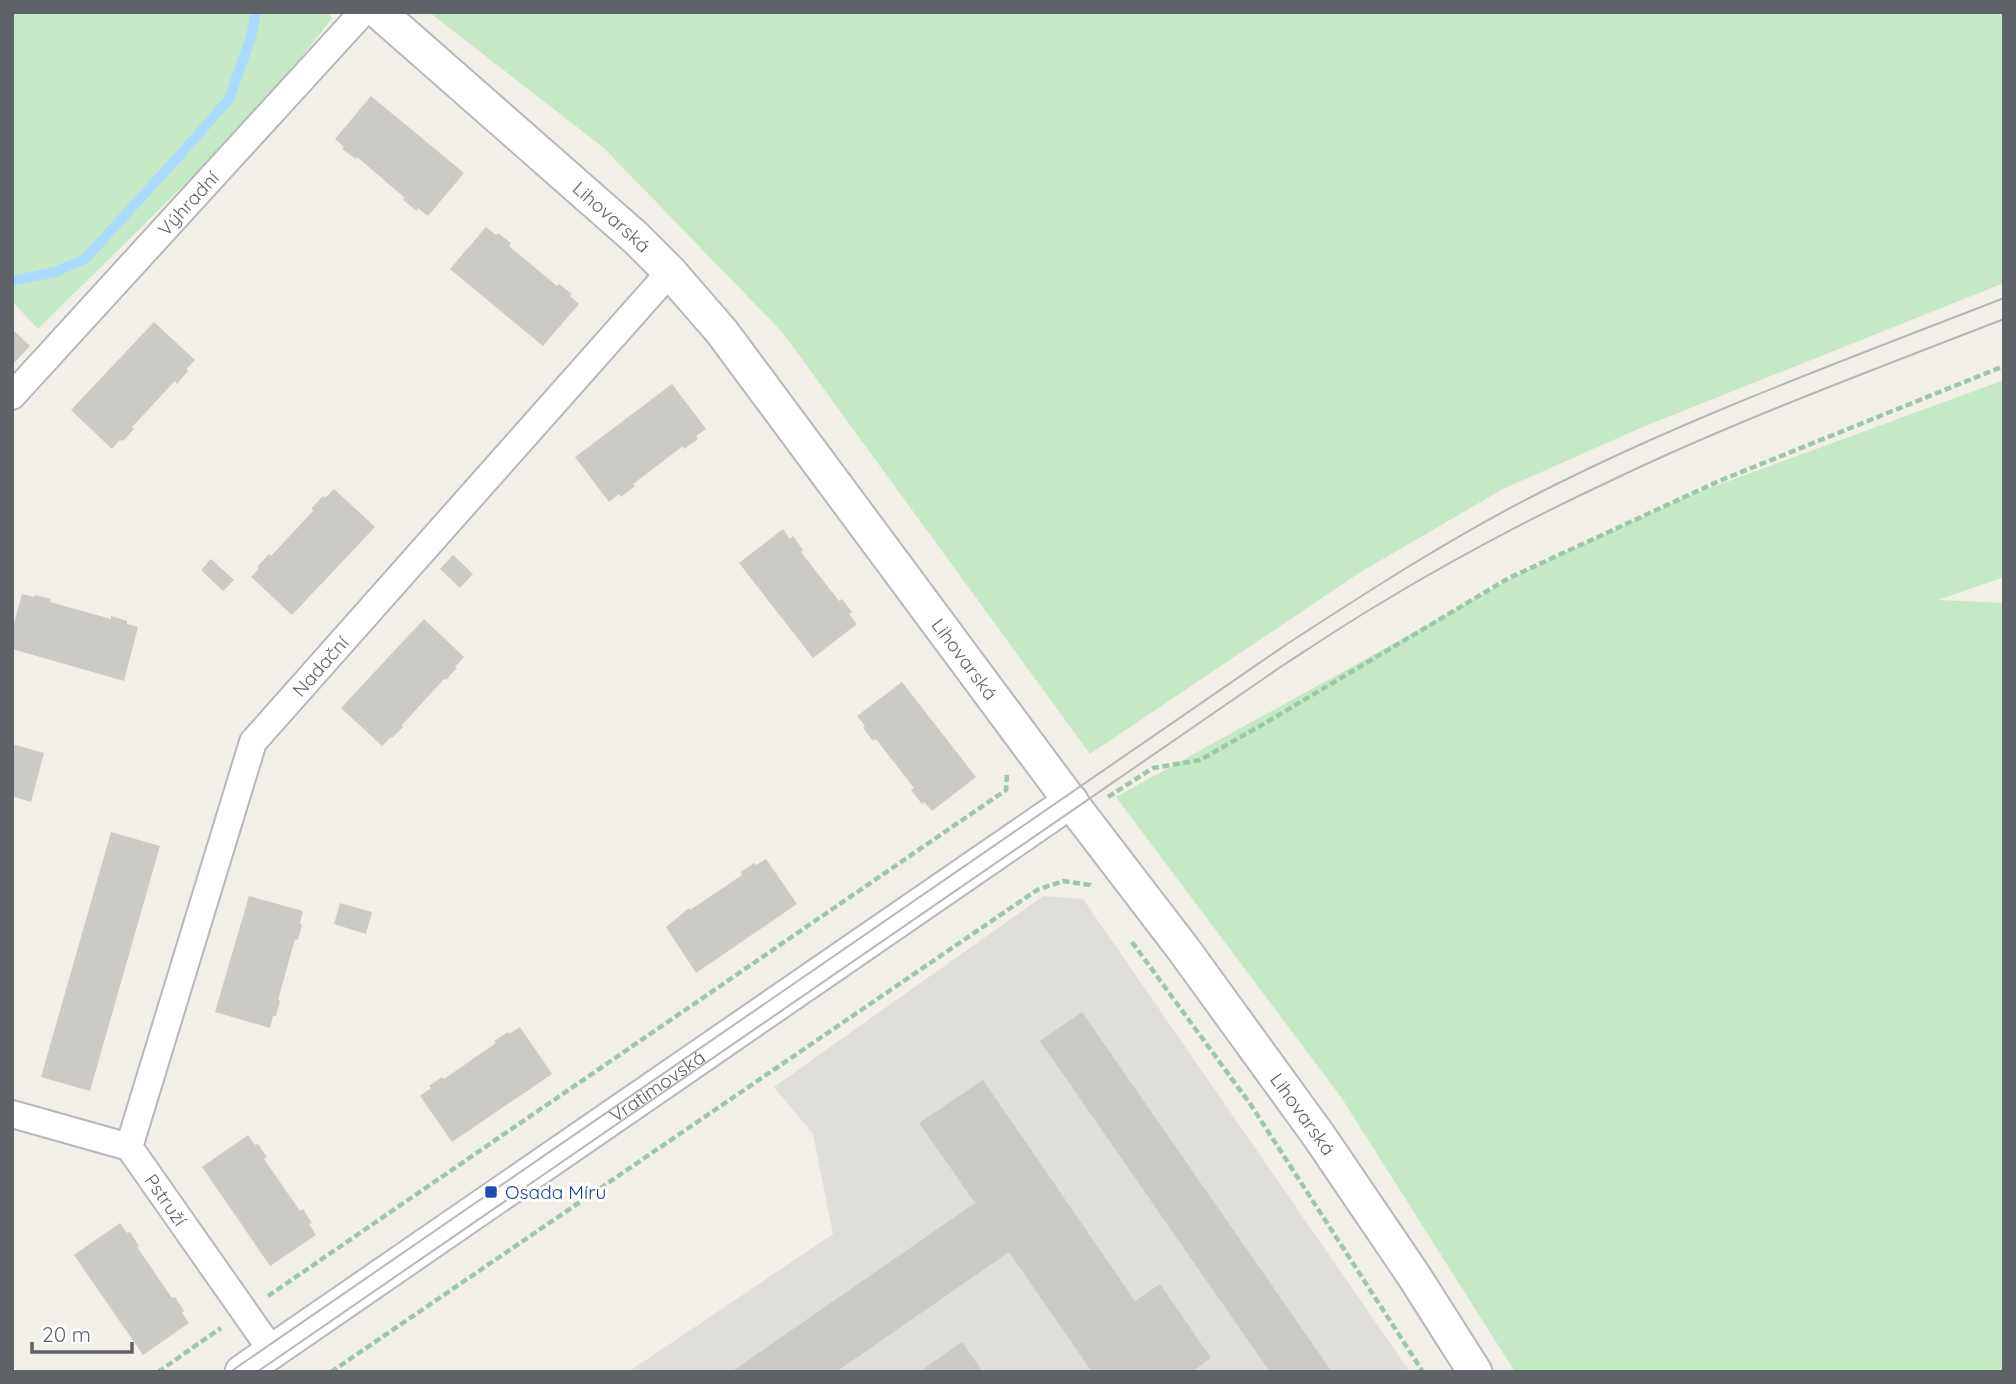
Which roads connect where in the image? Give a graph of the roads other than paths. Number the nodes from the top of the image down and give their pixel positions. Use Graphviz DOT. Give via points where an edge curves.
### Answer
graph roads {
  1 [pos="363,12"];
  2 [pos="379,12"];
  3 [pos="670,272"];
  4 [pos="12,396"];
  5 [pos="1076,808"];
  6 [pos="12,1114"];
  7 [pos="129,1147"];
  8 [pos="272,1351"];
  9 [pos="242,1372"];
  10 [pos="1475,1372"];
  1 -- 4 [label="street, Výhradní"];
  2 -- 3 [label="street, Lihovarská"];
  3 -- 5 [label="street, Lihovarská" via="722,332"];
  3 -- 7 [label="street, Nadační" via="253,742"];
  5 -- 8 [label="street, Vratimovská" via="499,1193"];
  5 -- 10 [label="street, Lihovarská" via="1319,1136"];
  6 -- 7 [label="street"];
  7 -- 8 [label="street, Pstruží"];
  8 -- 9 [label="street, Vratimovská"];
}
